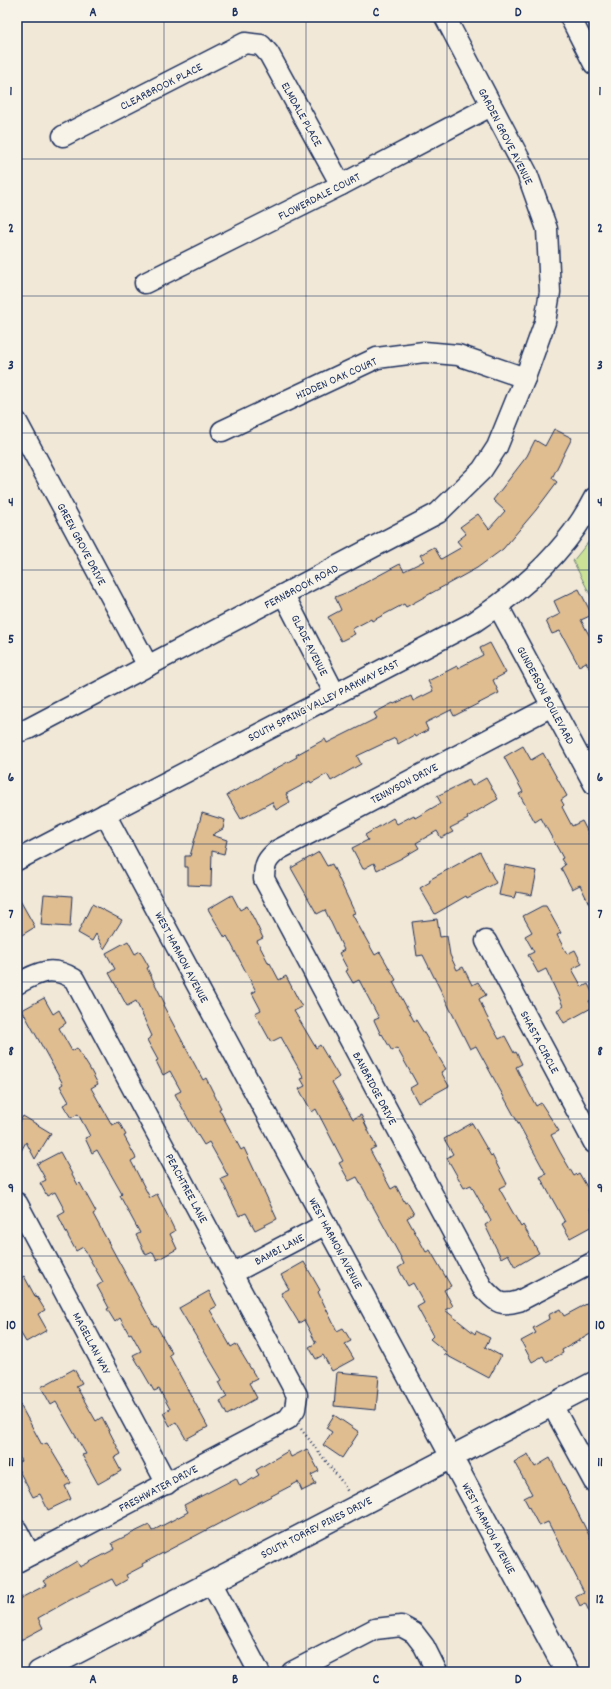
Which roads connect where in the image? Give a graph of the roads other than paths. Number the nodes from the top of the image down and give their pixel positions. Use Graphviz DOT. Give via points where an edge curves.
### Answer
graph roads {
  1 [pos="444,17"];
  2 [pos="577,20"];
  3 [pos="261,45"];
  4 [pos="594,64"];
  5 [pos="491,106"];
  6 [pos="63,136"];
  7 [pos="341,185"];
  8 [pos="145,283"];
  9 [pos="525,378"];
  10 [pos="17,422"];
  11 [pos="222,431"];
  12 [pos="594,498"];
  13 [pos="284,595"];
  14 [pos="498,606"];
  15 [pos="148,666"];
  16 [pos="335,694"];
  17 [pos="552,706"];
  18 [pos="17,732"];
  19 [pos="594,784"];
  20 [pos="105,814"];
  21 [pos="17,860"];
  22 [pos="264,868"];
  23 [pos="486,941"];
  24 [pos="17,984"];
  25 [pos="594,1143"];
  26 [pos="17,1203"];
  27 [pos="326,1224"];
  28 [pos="594,1262"];
  29 [pos="233,1273"];
  30 [pos="594,1383"];
  31 [pos="552,1405"];
  32 [pos="294,1411"];
  33 [pos="451,1457"];
  34 [pos="594,1482"];
  35 [pos="168,1484"];
  36 [pos="17,1530"];
  37 [pos="24,1559"];
  38 [pos="211,1582"];
  39 [pos="39,1672"];
  40 [pos="259,1672"];
  41 [pos="292,1672"];
  42 [pos="437,1672"];
  43 [pos="567,1672"];
  1 -- 5 [label="street, GARDEN GROVE AVENUE"];
  2 -- 4 [label="street"];
  3 -- 6 [label="street, CLEARBROOK PLACE" via="245,43"];
  3 -- 7 [label="street, ELMDALE PLACE" via="269,54"];
  5 -- 7 [label="street, FLOWERDALE COURT"];
  5 -- 9 [label="street, GARDEN GROVE AVENUE" via="527,173 547,229 550,292 545,322"];
  7 -- 8 [label="street, FLOWERDALE COURT"];
  9 -- 11 [label="street, HIDDEN OAK COURT" via="458,355 424,352 377,358"];
  9 -- 13 [label="street, FERNBROOK ROAD" via="497,447 482,470 438,513"];
  10 -- 15 [label="street, GREEN GROVE DRIVE"];
  12 -- 14 [label="street, SOUTH SPRING VALLEY PARKWAY EAST" via="563,546 533,578"];
  13 -- 15 [label="street, FERNBROOK ROAD"];
  13 -- 16 [label="street, GLADE AVENUE"];
  14 -- 16 [label="street, SOUTH SPRING VALLEY PARKWAY EAST" via="474,622"];
  14 -- 17 [label="street, GUNDERSON BOULEVARD"];
  15 -- 18 [label="street, FERNBROOK ROAD" via="28,729"];
  16 -- 20 [label="street, SOUTH SPRING VALLEY PARKWAY EAST"];
  17 -- 19 [label="street, GUNDERSON BOULEVARD"];
  17 -- 22 [label="street, TENNYSON DRIVE" via="278,850 268,858"];
  20 -- 21 [label="street, SOUTH SPRING VALLEY PARKWAY EAST"];
  20 -- 27 [label="street, WEST HARMON AVENUE"];
  22 -- 28 [label="street, BANBRIDGE DRIVE" via="264,879 482,1287 497,1303 508,1304 519,1301"];
  23 -- 25 [label="street, SHASTA CIRCLE"];
  24 -- 29 [label="street, PEACHTREE LANE" via="50,970 64,973 74,979"];
  26 -- 35 [label="street, MAGELLAN WAY"];
  27 -- 29 [label="street, BAMBI LANE"];
  27 -- 33 [label="street, WEST HARMON AVENUE"];
  29 -- 32 [label="street, PEACHTREE LANE" via="297,1395"];
  30 -- 31 [label="main road, SOUTH TORREY PINES DRIVE"];
  31 -- 33 [label="main road, SOUTH TORREY PINES DRIVE"];
  31 -- 34 [label="street"];
  32 -- 35 [label="street, FRESHWATER DRIVE" via="288,1419"];
  33 -- 38 [label="main road, SOUTH TORREY PINES DRIVE"];
  33 -- 43 [label="main road, WEST HARMON AVENUE"];
  35 -- 37 [label="street, FRESHWATER DRIVE"];
  36 -- 37 [label="street"];
  38 -- 39 [label="main road, SOUTH TORREY PINES DRIVE"];
  38 -- 40 [label="street"];
  41 -- 42 [label="street" via="375,1628 401,1626 414,1633 424,1646"];
}
